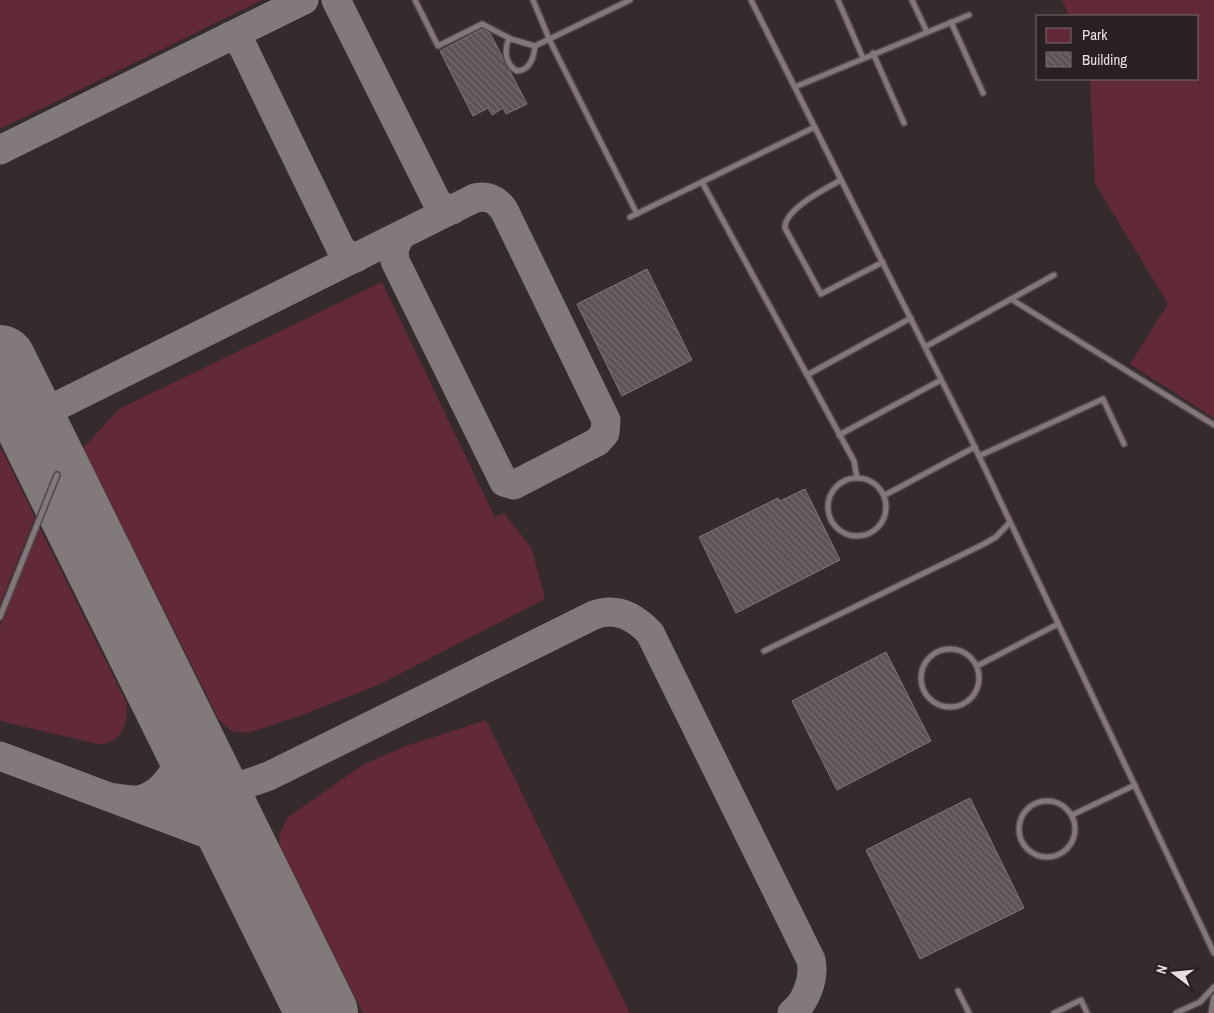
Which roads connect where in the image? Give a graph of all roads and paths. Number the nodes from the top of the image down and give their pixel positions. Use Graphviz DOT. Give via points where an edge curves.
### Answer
graph roads {
  1 [pos="415,0"];
  2 [pos="533,0"];
  3 [pos="630,0"];
  4 [pos="751,0"];
  5 [pos="838,0"];
  6 [pos="912,0"];
  7 [pos="969,15"];
  8 [pos="951,22"];
  9 [pos="927,32"];
  10 [pos="509,38"];
  11 [pos="550,41"];
  12 [pos="535,46"];
  13 [pos="873,53"];
  14 [pos="863,58"];
  15 [pos="795,87"];
  16 [pos="982,94"];
  17 [pos="904,123"];
  18 [pos="815,127"];
  19 [pos="842,180"];
  20 [pos="702,182"];
  21 [pos="637,214"];
  22 [pos="630,217"];
  23 [pos="883,262"];
  24 [pos="1054,275"];
  25 [pos="1011,299"];
  26 [pos="911,318"];
  27 [pos="925,347"];
  28 [pos="807,375"];
  29 [pos="941,380"];
  30 [pos="1214,425"];
  31 [pos="839,435"];
  32 [pos="1124,444"];
  33 [pos="975,447"];
  34 [pos="980,456"];
  35 [pos="57,475"];
  36 [pos="857,478"];
  37 [pos="885,495"];
  38 [pos="1010,522"];
  39 [pos="0,617"];
  40 [pos="1058,624"];
  41 [pos="764,651"];
  42 [pos="977,666"];
  43 [pos="1135,785"];
  44 [pos="1072,815"];
  45 [pos="1214,953"];
  46 [pos="1214,987"];
  47 [pos="958,992"];
  48 [pos="1214,998"];
  49 [pos="969,1013"];
  50 [pos="1054,1013"];
  51 [pos="1088,1013"];
  52 [pos="1176,1013"];
  53 [pos="1211,1013"];
  1 -- 10 [label="lane" via="438,46 482,24"];
  2 -- 11 [label="lane"];
  3 -- 11 [label="lane"];
  4 -- 15 [label="lane"];
  5 -- 14 [label="lane"];
  6 -- 9 [label="lane"];
  7 -- 8 [label="lane"];
  8 -- 9 [label="lane"];
  8 -- 16 [label="lane"];
  9 -- 13 [label="lane"];
  10 -- 12 [label="lane"];
  10 -- 12 [label="lane" via="505,52 517,71 522,71 532,62"];
  11 -- 12 [label="lane"];
  11 -- 21 [label="lane"];
  13 -- 14 [label="lane"];
  13 -- 17 [label="lane"];
  14 -- 15 [label="lane"];
  15 -- 18 [label="lane"];
  18 -- 19 [label="lane"];
  18 -- 20 [label="lane"];
  19 -- 23 [label="lane"];
  19 -- 23 [label="lane" via="800,206 788,218 785,228 821,294"];
  20 -- 21 [label="lane"];
  20 -- 28 [label="lane"];
  21 -- 22 [label="lane"];
  23 -- 26 [label="lane"];
  24 -- 25 [label="lane"];
  25 -- 27 [label="lane"];
  25 -- 30 [label="lane"];
  26 -- 27 [label="lane"];
  26 -- 28 [label="lane"];
  27 -- 29 [label="lane"];
  28 -- 31 [label="lane"];
  29 -- 31 [label="lane"];
  29 -- 33 [label="lane"];
  31 -- 36 [label="lane" via="854,461"];
  32 -- 34 [label="lane" via="1103,399"];
  33 -- 34 [label="lane"];
  33 -- 37 [label="lane"];
  34 -- 38 [label="lane"];
  35 -- 39 [label="lane"];
  36 -- 37 [label="lane" via="871,481"];
  36 -- 37 [label="lane" via="842,482 830,497 830,517 841,532 859,537 876,530 886,514"];
  38 -- 40 [label="lane"];
  38 -- 41 [label="lane" via="984,544"];
  40 -- 42 [label="lane"];
  40 -- 43 [label="lane"];
  42 -- 42 [label="lane" via="979,675 975,693 960,705 951,707 933,702 922,687 922,667 934,652 944,648 964,651"];
  43 -- 44 [label="lane"];
  43 -- 45 [label="lane"];
  44 -- 44 [label="lane" via="1075,824 1072,842 1059,855 1041,857 1033,854 1021,840 1020,821 1030,806 1048,801 1058,803"];
  46 -- 52 [label="lane" via="1200,1002"];
  47 -- 49 [label="lane"];
  48 -- 53 [label="lane"];
  50 -- 51 [label="lane" via="1081,1000"];
}
